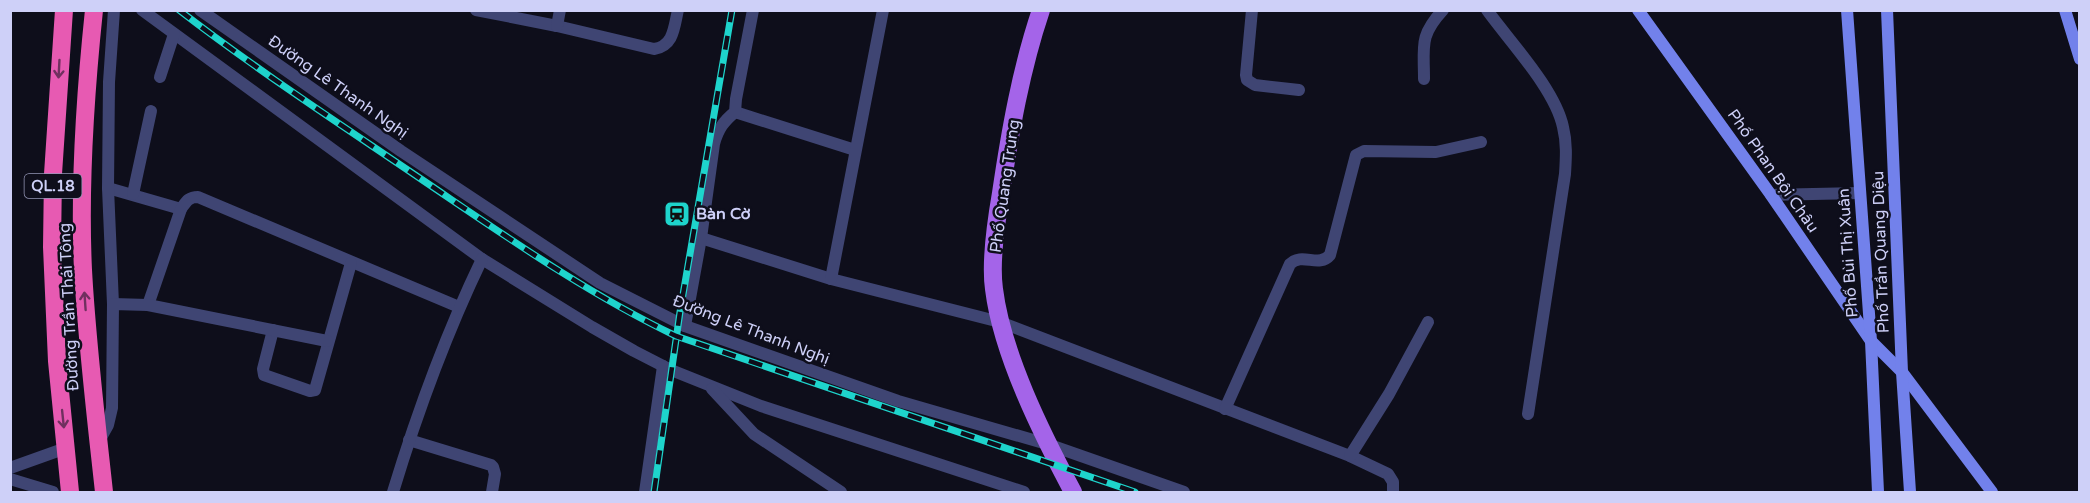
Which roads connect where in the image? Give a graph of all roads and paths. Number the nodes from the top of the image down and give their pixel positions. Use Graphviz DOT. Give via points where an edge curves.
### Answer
graph roads {
  1 [pos="64,10"];
  2 [pos="94,10"];
  3 [pos="114,10"];
  4 [pos="142,10"];
  5 [pos="200,10"];
  6 [pos="476,10"];
  7 [pos="560,10"];
  8 [pos="678,10"];
  9 [pos="753,10"];
  10 [pos="883,10"];
  11 [pos="1041,10"];
  12 [pos="1252,10"];
  13 [pos="1443,10"];
  14 [pos="1487,10"];
  15 [pos="1638,10"];
  16 [pos="1847,10"];
  17 [pos="1887,10"];
  18 [pos="2065,10"];
  19 [pos="557,26"];
  20 [pos="174,34"];
  21 [pos="2079,59"];
  22 [pos="160,77"];
  23 [pos="1424,80"];
  24 [pos="1299,90"];
  25 [pos="151,111"];
  26 [pos="735,112"];
  27 [pos="1481,142"];
  28 [pos="855,150"];
  29 [pos="108,188"];
  30 [pos="1860,193"];
  31 [pos="133,194"];
  32 [pos="1771,195"];
  33 [pos="181,209"];
  34 [pos="701,238"];
  35 [pos="482,259"];
  36 [pos="351,263"];
  37 [pos="831,279"];
  38 [pos="113,304"];
  39 [pos="148,305"];
  40 [pos="459,307"];
  41 [pos="1000,322"];
  42 [pos="1428,322"];
  43 [pos="685,326"];
  44 [pos="273,330"];
  45 [pos="327,341"];
  46 [pos="1871,341"];
  47 [pos="663,366"];
  48 [pos="1902,372"];
  49 [pos="710,386"];
  50 [pos="1225,409"];
  51 [pos="1528,414"];
  52 [pos="409,440"];
  53 [pos="99,441"];
  54 [pos="1047,444"];
  55 [pos="66,448"];
  56 [pos="1350,456"];
  57 [pos="10,468"];
  58 [pos="10,479"];
  59 [pos="53,492"];
  60 [pos="70,492"];
  61 [pos="104,492"];
  62 [pos="393,492"];
  63 [pos="492,492"];
  64 [pos="645,492"];
  65 [pos="841,492"];
  66 [pos="1024,492"];
  67 [pos="1073,492"];
  68 [pos="1184,492"];
  69 [pos="1393,492"];
  70 [pos="1878,492"];
  71 [pos="1910,492"];
  72 [pos="1992,492"];
  1 -- 55 [label="highway, Đường Trần Thái Tông / QL.18, one-way" via="52,247"];
  53 -- 2 [label="highway, Đường Trần Thái Tông / QL.18, one-way" via="83,268 82,173"];
  3 -- 29 [label="street"];
  4 -- 20 [label="street"];
  5 -- 43 [label="street, Đường Lê Thanh Nghị" via="580,270"];
  6 -- 19 [label="street"];
  7 -- 19 [label="street"];
  8 -- 19 [label="street" via="673,35 662,48"];
  9 -- 26 [label="street"];
  10 -- 28 [label="street"];
  11 -- 41 [label="main road, Phố Quang Trung" via="1029,46 1007,152 996,227 993,286"];
  12 -- 24 [label="street" via="1247,80 1255,85"];
  13 -- 23 [label="street" via="1424,36"];
  14 -- 51 [label="street" via="1555,104 1567,149"];
  15 -- 32 [label="main road, Phố Phan Bội Châu"];
  16 -- 30 [label="main road, Phố Bùi Thị Xuân"];
  17 -- 48 [label="main road, Phố Trần Quang Diệu"];
  18 -- 21 [label="main road"];
  20 -- 22 [label="street"];
  20 -- 35 [label="street"];
  25 -- 31 [label="street"];
  26 -- 28 [label="street"];
  26 -- 34 [label="street" via="724,121 714,144"];
  27 -- 50 [label="street" via="1436,152 1364,151 1356,155 1330,255 1327,260 1298,258 1290,264"];
  28 -- 37 [label="street"];
  29 -- 31 [label="street"];
  29 -- 38 [label="street"];
  30 -- 32 [label="street"];
  30 -- 46 [label="main road, Phố Bùi Thị Xuân"];
  31 -- 33 [label="street"];
  32 -- 46 [label="main road, Phố Phan Bội Châu"];
  33 -- 36 [label="street" via="187,200 198,197"];
  33 -- 39 [label="street"];
  34 -- 37 [label="street"];
  34 -- 43 [label="street"];
  35 -- 40 [label="street"];
  35 -- 47 [label="street"];
  36 -- 40 [label="street"];
  36 -- 45 [label="street"];
  37 -- 41 [label="street"];
  38 -- 39 [label="street"];
  38 -- 53 [label="street" via="112,408"];
  39 -- 44 [label="street"];
  40 -- 52 [label="street"];
  41 -- 50 [label="street"];
  41 -- 54 [label="main road, Phố Quang Trung"];
  42 -- 56 [label="street"];
  43 -- 54 [label="street, Đường Lê Thanh Nghị" via="898,401"];
  44 -- 45 [label="street"];
  44 -- 45 [label="street" via="263,373 310,391 316,388"];
  46 -- 48 [label="main road, Phố Phan Bội Châu"];
  46 -- 70 [label="main road, Phố Bùi Thị Xuân"];
  47 -- 49 [label="street"];
  47 -- 64 [label="street"];
  48 -- 71 [label="main road, Phố Trần Quang Diệu"];
  48 -- 72 [label="main road, Phố Phan Bội Châu"];
  49 -- 65 [label="street" via="754,434"];
  49 -- 66 [label="street"];
  50 -- 56 [label="street"];
  52 -- 62 [label="street"];
  52 -- 63 [label="street" via="494,467"];
  53 -- 61 [label="highway, Đường Trần Thái Tông / QL.18"];
  54 -- 67 [label="main road, Phố Quang Trung"];
  54 -- 68 [label="street, Đường Lê Thanh Nghị"];
  55 -- 57 [label="street"];
  55 -- 60 [label="highway, Đường Trần Thái Tông / QL.18"];
  56 -- 69 [label="street" via="1388,474"];
  58 -- 59 [label="street"];
}
